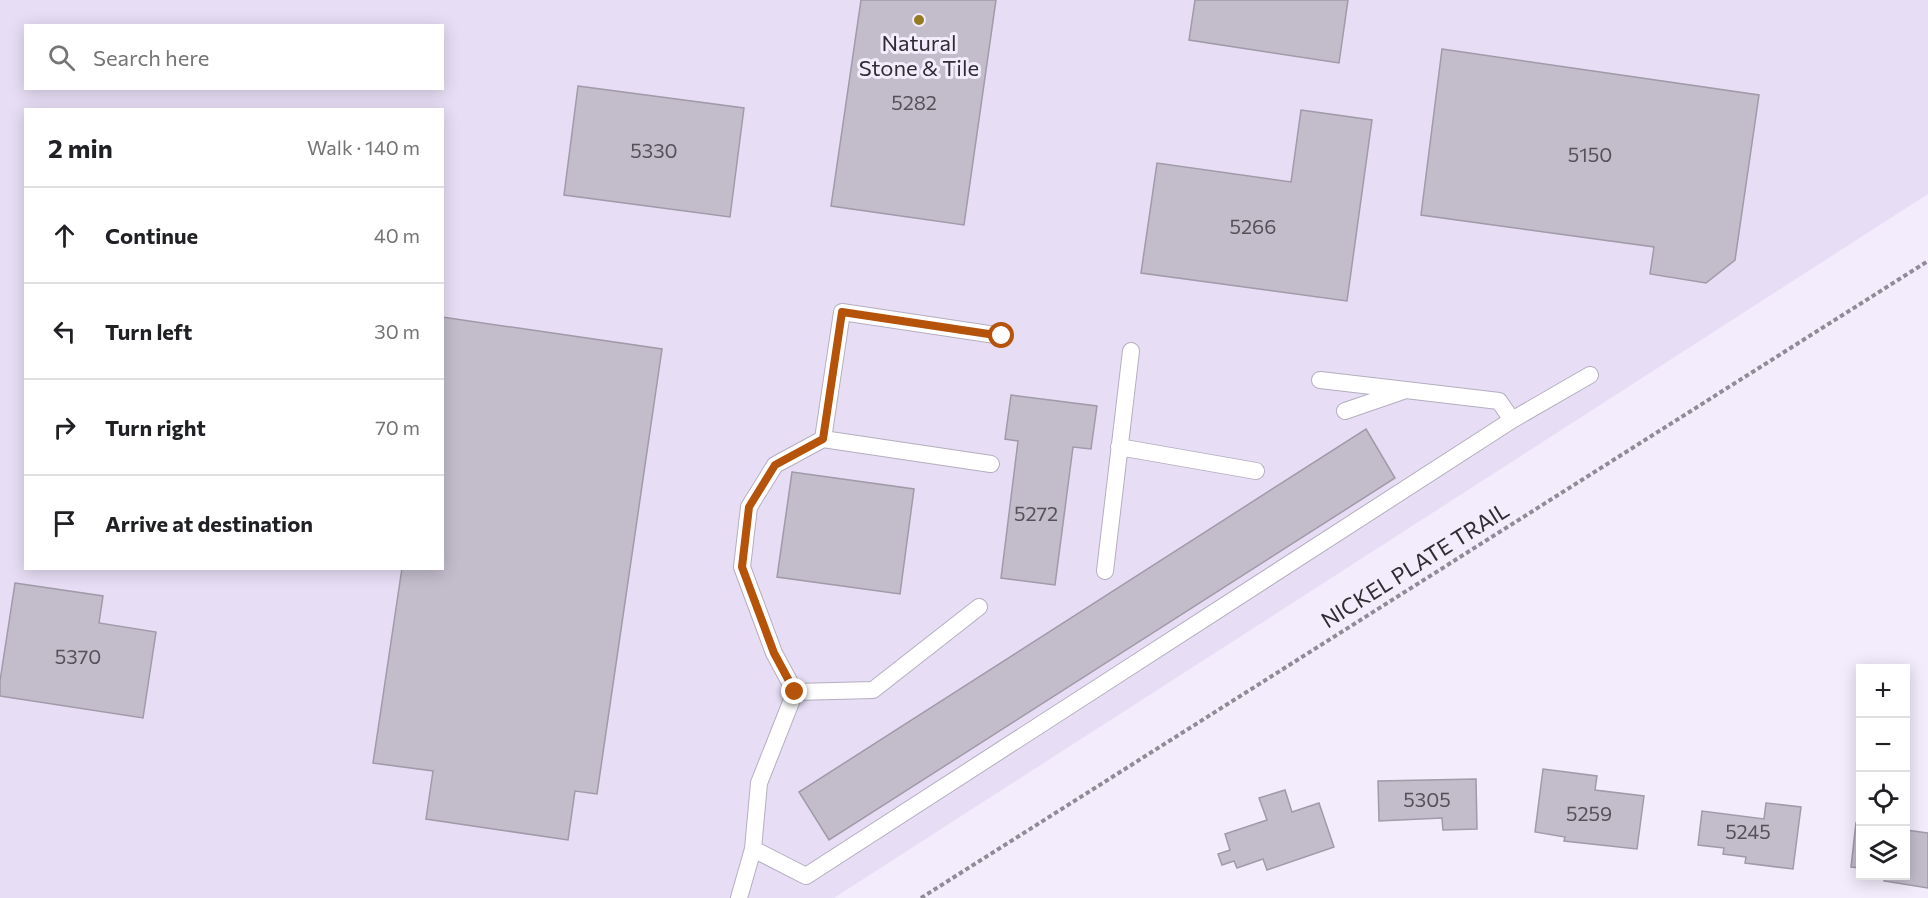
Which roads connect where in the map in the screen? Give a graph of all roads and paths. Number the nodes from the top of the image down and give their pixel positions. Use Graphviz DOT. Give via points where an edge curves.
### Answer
graph roads {
  1 [pos="1928,261"];
  2 [pos="1002,336"];
  3 [pos="1131,351"];
  4 [pos="1590,375"];
  5 [pos="1320,380"];
  6 [pos="1406,390"];
  7 [pos="1345,411"];
  8 [pos="1512,420"];
  9 [pos="823,439"];
  10 [pos="1119,447"];
  11 [pos="992,464"];
  12 [pos="1256,471"];
  13 [pos="1105,571"];
  14 [pos="979,607"];
  15 [pos="795,692"];
  16 [pos="753,849"];
  17 [pos="739,898"];
  18 [pos="921,898"];
  1 -- 18 [label="path, NICKEL PLATE TRAIL"];
  2 -- 9 [label="lane" via="842,312"];
  3 -- 10 [label="lane"];
  4 -- 8 [label="lane"];
  5 -- 6 [label="lane"];
  6 -- 7 [label="lane"];
  6 -- 8 [label="lane" via="1499,402"];
  8 -- 16 [label="lane" via="806,876"];
  9 -- 11 [label="lane"];
  9 -- 15 [label="lane" via="775,465 749,507 742,567 774,653"];
  10 -- 12 [label="lane"];
  10 -- 13 [label="lane"];
  14 -- 15 [label="lane" via="873,690"];
  15 -- 16 [label="lane" via="759,783"];
  16 -- 17 [label="lane"];
}
